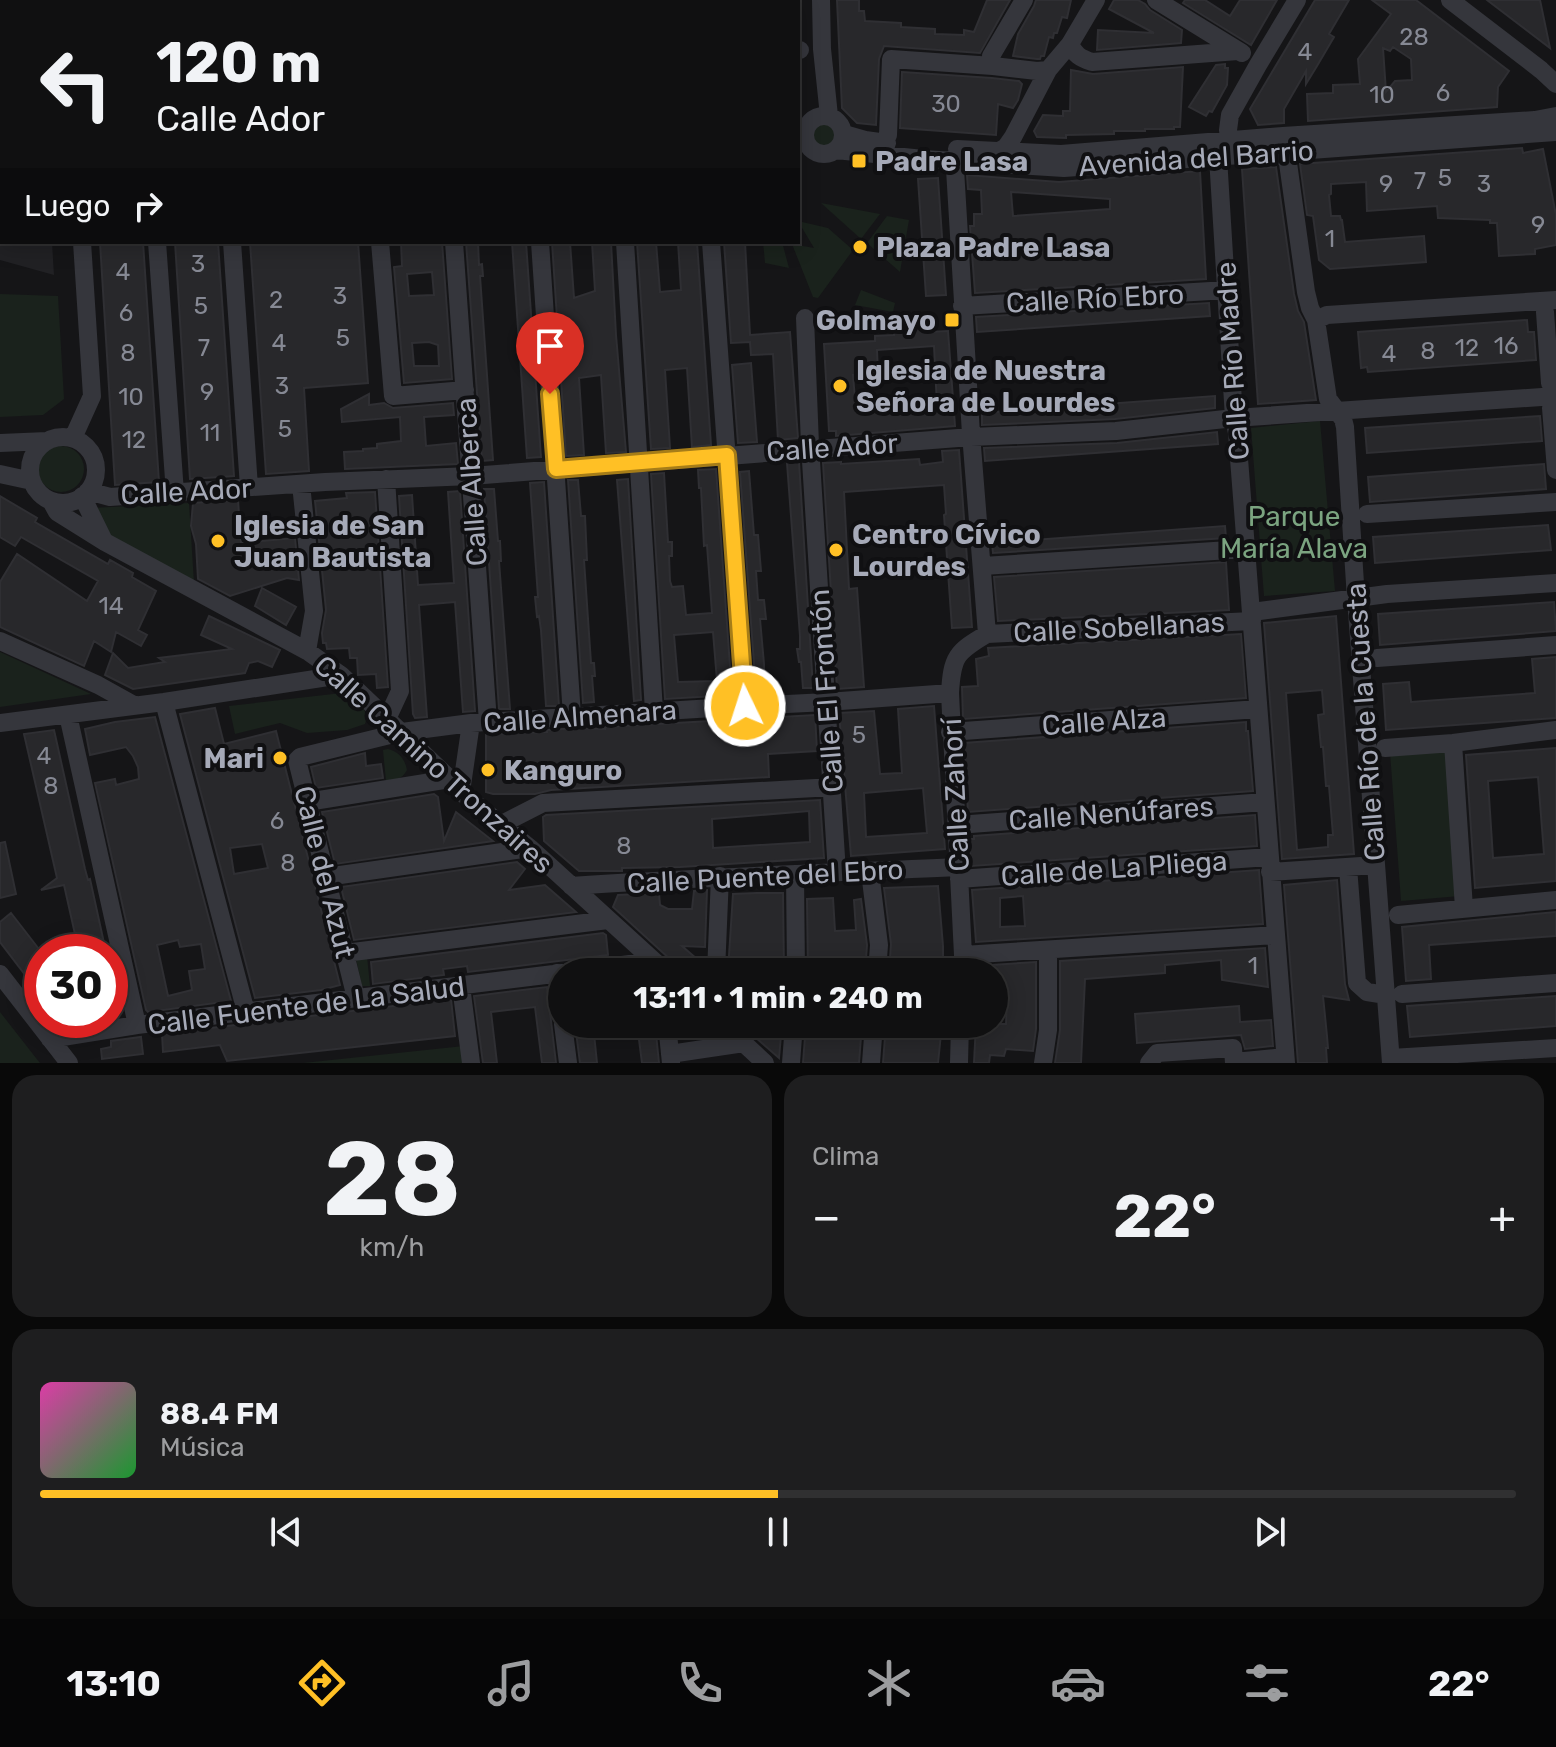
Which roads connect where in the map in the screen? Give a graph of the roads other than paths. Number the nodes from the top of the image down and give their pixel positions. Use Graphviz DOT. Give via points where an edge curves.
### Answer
graph roads {
  1 [pos="821,0"];
  2 [pos="1024,0"];
  3 [pos="1096,0"];
  4 [pos="1156,0"];
  5 [pos="1297,0"];
  6 [pos="1450,0"];
  7 [pos="1070,44"];
  8 [pos="1238,51"];
  9 [pos="1258,65"];
  10 [pos="993,66"];
  11 [pos="1548,69"];
  12 [pos="1048,70"];
  13 [pos="1556,84"];
  14 [pos="829,116"];
  15 [pos="1556,116"];
  16 [pos="1556,132"];
  17 [pos="802,138"];
  18 [pos="840,142"];
  19 [pos="884,143"];
  20 [pos="999,151"];
  21 [pos="1219,151"];
  22 [pos="1282,152"];
  23 [pos="949,160"];
  24 [pos="82,244"];
  25 [pos="157,244"];
  26 [pos="232,244"];
  27 [pos="380,244"];
  28 [pos="454,244"];
  29 [pos="540,244"];
  30 [pos="625,244"];
  31 [pos="711,244"];
  32 [pos="1227,290"];
  33 [pos="962,306"];
  34 [pos="1550,306"];
  35 [pos="805,318"];
  36 [pos="1316,320"];
  37 [pos="465,390"];
  38 [pos="1552,395"];
  39 [pos="1337,410"];
  40 [pos="1234,418"];
  41 [pos="971,437"];
  42 [pos="73,438"];
  43 [pos="47,441"];
  44 [pos="0,443"];
  45 [pos="810,449"];
  46 [pos="727,455"];
  47 [pos="638,463"];
  48 [pos="556,469"];
  49 [pos="1556,470"];
  50 [pos="0,474"];
  51 [pos="471,476"];
  52 [pos="386,479"];
  53 [pos="32,481"];
  54 [pos="301,484"];
  55 [pos="249,487"];
  56 [pos="175,493"];
  57 [pos="85,494"];
  58 [pos="51,501"];
  59 [pos="1556,502"];
  60 [pos="1367,514"];
  61 [pos="105,542"];
  62 [pos="1245,549"];
  63 [pos="983,566"];
  64 [pos="1556,583"];
  65 [pos="1356,599"];
  66 [pos="1252,616"];
  67 [pos="987,634"];
  68 [pos="0,641"];
  69 [pos="1556,645"];
  70 [pos="307,651"];
  71 [pos="1377,658"];
  72 [pos="341,675"];
  73 [pos="950,693"];
  74 [pos="164,702"];
  75 [pos="827,702"];
  76 [pos="134,705"];
  77 [pos="745,706"];
  78 [pos="1258,709"];
  79 [pos="654,711"];
  80 [pos="68,715"];
  81 [pos="572,716"];
  82 [pos="387,719"];
  83 [pos="480,722"];
  84 [pos="0,723"];
  85 [pos="1556,730"];
  86 [pos="402,732"];
  87 [pos="950,732"];
  88 [pos="1453,743"];
  89 [pos="1385,748"];
  90 [pos="456,786"];
  91 [pos="833,787"];
  92 [pos="307,802"];
  93 [pos="1265,802"];
  94 [pos="502,824"];
  95 [pos="957,825"];
  96 [pos="530,848"];
  97 [pos="1269,865"];
  98 [pos="1376,865"];
  99 [pos="1348,867"];
  100 [pos="870,872"];
  101 [pos="837,873"];
  102 [pos="959,873"];
  103 [pos="795,874"];
  104 [pos="720,876"];
  105 [pos="326,877"];
  106 [pos="571,886"];
  107 [pos="1556,900"];
  108 [pos="1464,908"];
  109 [pos="1398,915"];
  110 [pos="608,920"];
  111 [pos="1275,935"];
  112 [pos="1048,951"];
  113 [pos="345,953"];
  114 [pos="649,958"];
  115 [pos="717,958"];
  116 [pos="796,958"];
  117 [pos="878,958"];
  118 [pos="963,958"];
  119 [pos="1002,958"];
  120 [pos="0,974"];
  121 [pos="548,975"];
  122 [pos="1556,983"];
  123 [pos="461,986"];
  124 [pos="1394,994"];
  125 [pos="356,998"];
  126 [pos="246,1012"];
  127 [pos="137,1025"];
  128 [pos="565,1038"];
  129 [pos="669,1038"];
  130 [pos="738,1038"];
  131 [pos="793,1038"];
  132 [pos="873,1038"];
  133 [pos="960,1038"];
  134 [pos="50,1039"];
  135 [pos="744,1043"];
  136 [pos="1556,1048"];
  137 [pos="671,1058"];
  138 [pos="1286,1060"];
  139 [pos="1391,1061"];
  140 [pos="1234,1062"];
  141 [pos="69,1063"];
  142 [pos="471,1063"];
  143 [pos="568,1063"];
  144 [pos="765,1063"];
  145 [pos="791,1063"];
  146 [pos="871,1063"];
  147 [pos="959,1063"];
  148 [pos="1043,1063"];
  149 [pos="1149,1063"];
  1 -- 14 [label="street"];
  2 -- 10 [label="street" via="991,56"];
  3 -- 7 [label="street"];
  4 -- 8 [label="street"];
  5 -- 9 [label="street, Calle Río Madre"];
  6 -- 11 [label="street"];
  7 -- 8 [label="street" via="1080,58 1092,62"];
  7 -- 12 [label="street"];
  8 -- 9 [label="street"];
  9 -- 21 [label="street, Calle Río Madre" via="1230,115"];
  10 -- 12 [label="street"];
  10 -- 19 [label="street" via="891,59"];
  11 -- 13 [label="street"];
  12 -- 20 [label="street" via="1013,137"];
  14 -- 17 [label="street" via="813,119"];
  14 -- 18 [label="street" via="839,123"];
  15 -- 21 [label="street, Avenida del Barrio"];
  16 -- 22 [label="street, Avenida del Barrio"];
  17 -- 18 [label="street" via="824,154"];
  18 -- 19 [label="street, Avenida del Barrio"];
  18 -- 23 [label="street, Avenida del Barrio"];
  19 -- 20 [label="street, Avenida del Barrio"];
  20 -- 21 [label="street, Avenida del Barrio"];
  21 -- 22 [label="street, Avenida del Barrio"];
  21 -- 23 [label="street, Avenida del Barrio" via="1064,168"];
  21 -- 32 [label="street, Calle Río Madre"];
  22 -- 36 [label="street, Calle Río de la Cuesta" via="1288,163 1306,292"];
  23 -- 33 [label="street" via="955,169"];
  24 -- 42 [label="street" via="92,396"];
  25 -- 56 [label="street"];
  26 -- 55 [label="street"];
  27 -- 37 [label="street" via="393,396"];
  28 -- 37 [label="street, Calle Alberca"];
  29 -- 48 [label="street"];
  30 -- 47 [label="street"];
  31 -- 46 [label="street"];
  32 -- 33 [label="street, Calle Río Ebro"];
  32 -- 40 [label="street, Calle Río Madre"];
  33 -- 41 [label="street"];
  34 -- 36 [label="street" via="1327,315"];
  34 -- 38 [label="street"];
  35 -- 45 [label="street, Calle El Frontón"];
  36 -- 39 [label="street, Calle Río de la Cuesta" via="1328,399"];
  37 -- 51 [label="street, Calle Alberca"];
  38 -- 39 [label="street, Calle Ador"];
  38 -- 49 [label="street"];
  39 -- 40 [label="street, Calle Ador"];
  39 -- 65 [label="street, Calle Río de la Cuesta" via="1345,427"];
  40 -- 41 [label="street, Calle Ador" via="1116,431"];
  40 -- 62 [label="street, Calle Río Madre"];
  41 -- 45 [label="street, Calle Ador"];
  41 -- 63 [label="street"];
  42 -- 43 [label="street"];
  42 -- 57 [label="street" via="95,461 94,482"];
  43 -- 44 [label="street"];
  43 -- 53 [label="street" via="32,458"];
  45 -- 46 [label="street, Calle Ador"];
  45 -- 75 [label="street, Calle El Frontón"];
  46 -- 47 [label="street, Calle Ador"];
  46 -- 77 [label="street"];
  47 -- 48 [label="street, Calle Ador"];
  47 -- 79 [label="street"];
  48 -- 51 [label="street, Calle Ador"];
  48 -- 81 [label="street"];
  50 -- 53 [label="street"];
  51 -- 52 [label="street, Calle Ador"];
  51 -- 83 [label="street, Calle Alberca"];
  52 -- 54 [label="street, Calle Ador"];
  52 -- 82 [label="street" via="400,691"];
  53 -- 58 [label="street"];
  54 -- 55 [label="street, Calle Ador"];
  54 -- 70 [label="street" via="314,611"];
  55 -- 56 [label="street, Calle Ador"];
  56 -- 57 [label="street, Calle Ador"];
  57 -- 58 [label="street" via="67,503"];
  57 -- 61 [label="street"];
  58 -- 61 [label="street, Calle Camino Tronzaires" via="57,512"];
  59 -- 60 [label="street"];
  61 -- 70 [label="street, Calle Camino Tronzaires"];
  62 -- 63 [label="street"];
  62 -- 66 [label="street, Calle Río Madre"];
  63 -- 67 [label="street"];
  64 -- 65 [label="street, Calle Sobellanas"];
  65 -- 66 [label="street, Calle Sobellanas"];
  65 -- 98 [label="street, Calle Río de la Cuesta"];
  66 -- 67 [label="street, Calle Sobellanas"];
  66 -- 78 [label="street, Calle Río Madre"];
  67 -- 73 [label="street, Calle Zahorí" via="958,655"];
  68 -- 76 [label="street"];
  69 -- 71 [label="street"];
  70 -- 72 [label="street, Calle Camino Tronzaires"];
  72 -- 74 [label="street"];
  72 -- 82 [label="street, Calle Camino Tronzaires"];
  73 -- 75 [label="street, Calle Almenara"];
  73 -- 87 [label="street, Calle Zahorí"];
  74 -- 76 [label="street"];
  74 -- 126 [label="street"];
  75 -- 77 [label="street, Calle Almenara"];
  75 -- 91 [label="street, Calle El Frontón"];
  76 -- 80 [label="street"];
  77 -- 79 [label="street, Calle Almenara"];
  78 -- 87 [label="street, Calle Alza"];
  78 -- 93 [label="street, Calle Río Madre"];
  79 -- 81 [label="street, Calle Almenara"];
  80 -- 84 [label="street"];
  80 -- 127 [label="street"];
  81 -- 83 [label="street, Calle Almenara"];
  82 -- 86 [label="street, Calle Camino Tronzaires"];
  83 -- 86 [label="street, Calle Almenara"];
  83 -- 90 [label="street, Calle Alberca"];
  85 -- 88 [label="street"];
  86 -- 90 [label="street, Calle Camino Tronzaires"];
  86 -- 92 [label="street, Calle del Azut" via="300,757"];
  87 -- 95 [label="street, Calle Zahorí"];
  88 -- 89 [label="street"];
  88 -- 108 [label="street"];
  90 -- 92 [label="street"];
  90 -- 94 [label="street, Calle Camino Tronzaires"];
  91 -- 94 [label="street" via="543,803"];
  91 -- 101 [label="street, Calle El Frontón"];
  92 -- 105 [label="street, Calle del Azut"];
  93 -- 95 [label="street, Calle Nenúfares"];
  93 -- 97 [label="street, Calle Río Madre"];
  94 -- 96 [label="street, Calle Camino Tronzaires"];
  95 -- 102 [label="street, Calle Zahorí"];
  96 -- 105 [label="street"];
  96 -- 106 [label="street, Calle Camino Tronzaires"];
  97 -- 99 [label="street, Calle de La Pliega"];
  97 -- 102 [label="street, Calle de La Pliega"];
  97 -- 111 [label="street, Calle Río Madre"];
  98 -- 99 [label="street, Calle de La Pliega"];
  98 -- 124 [label="street, Calle Río de la Cuesta"];
  99 -- 124 [label="street" via="1357,983 1367,992"];
  100 -- 101 [label="street, Calle Puente del Ebro"];
  100 -- 102 [label="street, Calle Puente del Ebro"];
  100 -- 117 [label="street"];
  101 -- 103 [label="street, Calle Puente del Ebro"];
  102 -- 118 [label="street, Calle Zahorí"];
  103 -- 104 [label="street, Calle Puente del Ebro"];
  103 -- 116 [label="street"];
  104 -- 106 [label="street, Calle Puente del Ebro"];
  104 -- 115 [label="street"];
  105 -- 113 [label="street, Calle del Azut"];
  106 -- 110 [label="street, Calle Camino Tronzaires"];
  107 -- 108 [label="street"];
  108 -- 109 [label="street"];
  110 -- 113 [label="street"];
  110 -- 114 [label="street, Calle Camino Tronzaires"];
  111 -- 112 [label="street"];
  111 -- 138 [label="street, Calle Río Madre"];
  112 -- 119 [label="street"];
  112 -- 148 [label="street"];
  113 -- 125 [label="street, Calle del Azut"];
  120 -- 134 [label="street"];
  121 -- 123 [label="street, Calle Fuente de La Salud"];
  122 -- 124 [label="street"];
  123 -- 125 [label="street, Calle Fuente de La Salud"];
  123 -- 142 [label="street"];
  124 -- 139 [label="street, Calle Río de la Cuesta"];
  125 -- 126 [label="street, Calle Fuente de La Salud"];
  126 -- 127 [label="street, Calle Fuente de La Salud"];
  127 -- 134 [label="street, Calle Fuente de La Salud"];
  128 -- 143 [label="street"];
  129 -- 137 [label="street"];
  130 -- 135 [label="street"];
  131 -- 145 [label="street"];
  132 -- 146 [label="street"];
  133 -- 147 [label="street"];
  134 -- 141 [label="street"];
  135 -- 137 [label="street"];
  135 -- 144 [label="street"];
  136 -- 139 [label="street"];
  138 -- 140 [label="street"];
  140 -- 149 [label="street" via="1233,1048 1157,1053"];
}
